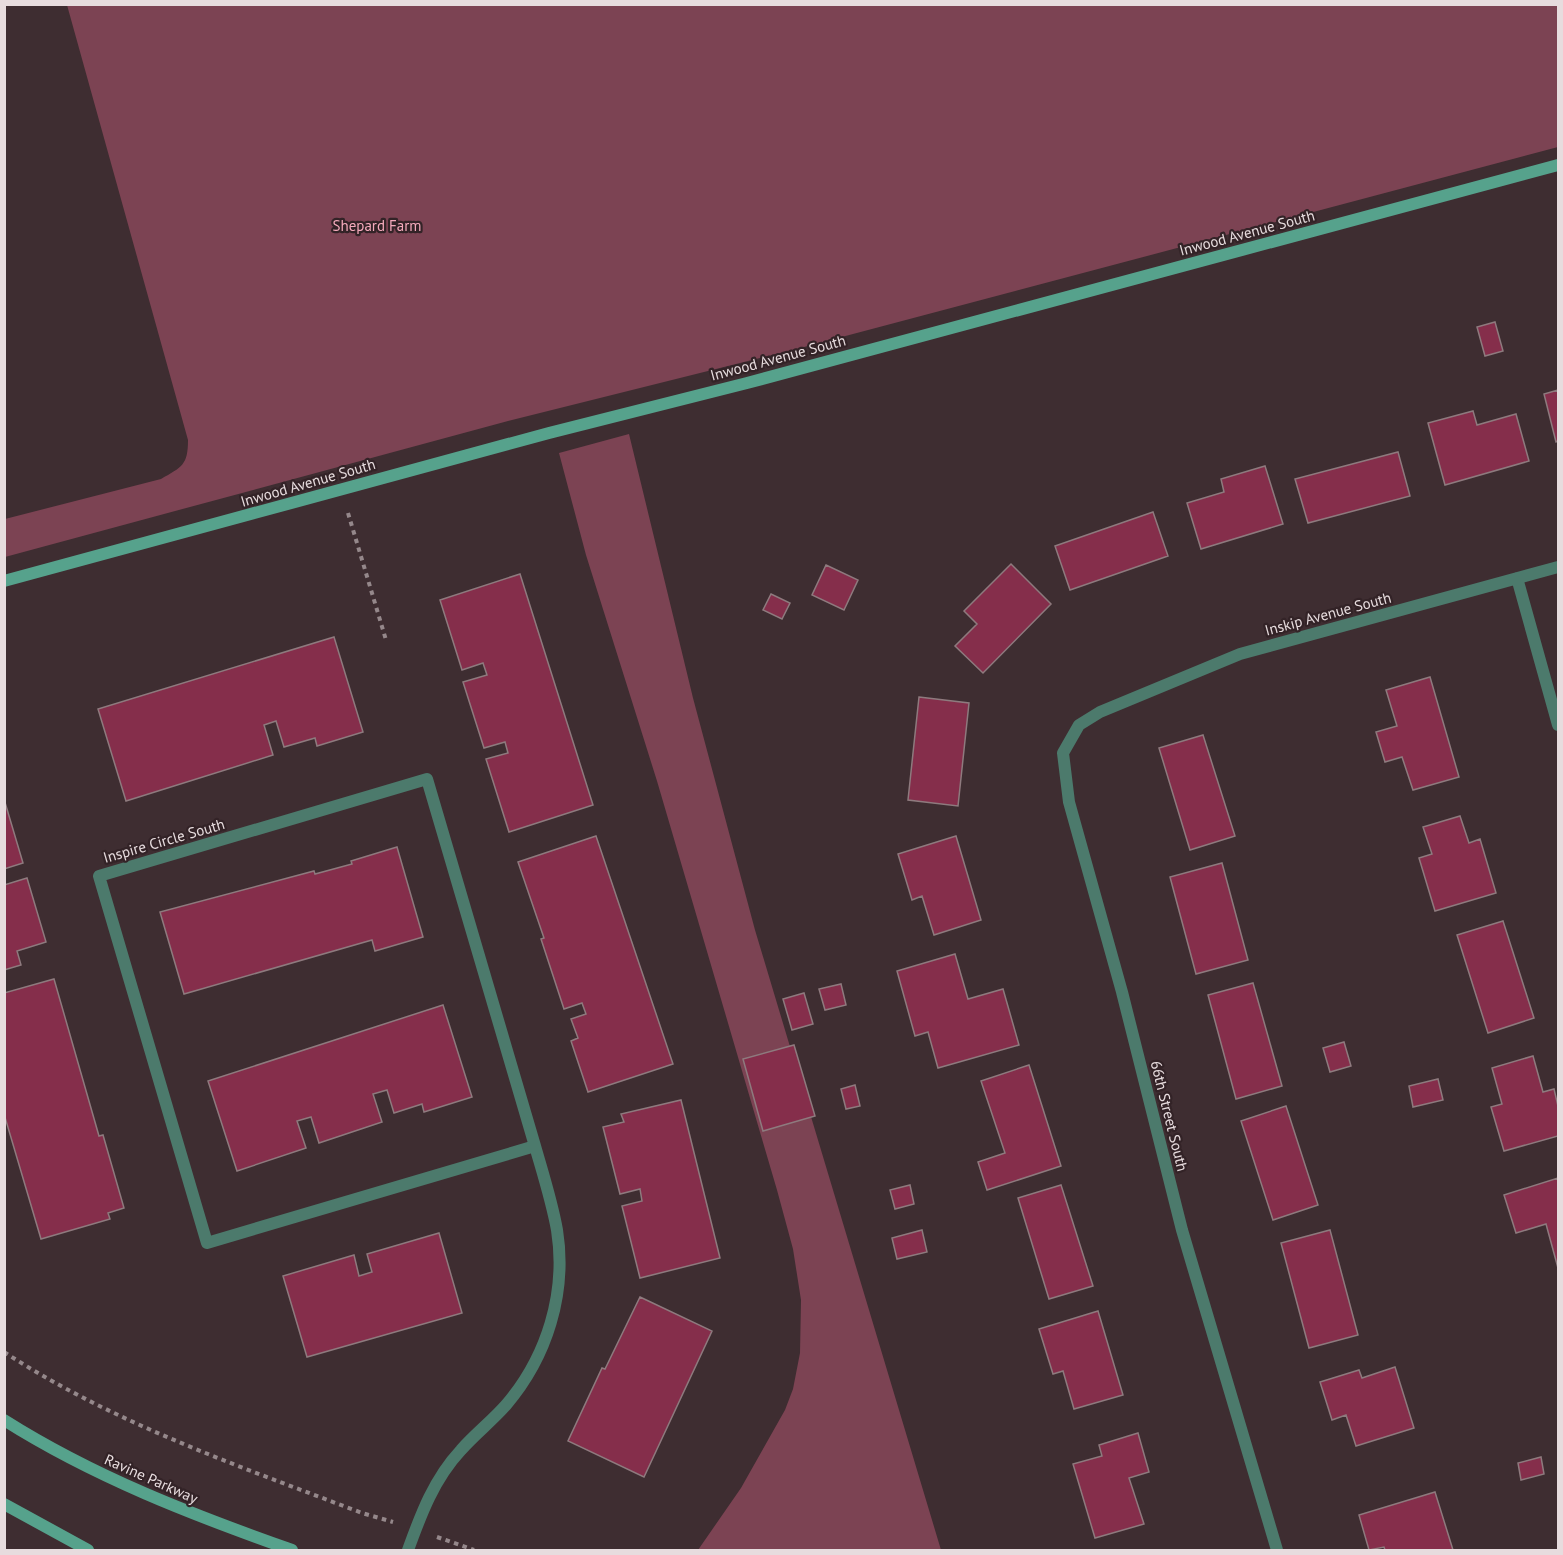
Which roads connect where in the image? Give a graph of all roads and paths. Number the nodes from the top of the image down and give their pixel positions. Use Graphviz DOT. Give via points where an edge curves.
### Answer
graph roads {
  1 [pos="1558,165"];
  2 [pos="341,489"];
  3 [pos="1558,567"];
  4 [pos="1517,578"];
  5 [pos="4,581"];
  6 [pos="386,640"];
  7 [pos="1112,707"];
  8 [pos="1558,724"];
  9 [pos="535,1146"];
  10 [pos="4,1352"];
  11 [pos="4,1420"];
  12 [pos="4,1504"];
  13 [pos="373,1516"];
  14 [pos="460,1546"];
  15 [pos="88,1551"];
  16 [pos="292,1551"];
  17 [pos="408,1551"];
  18 [pos="474,1551"];
  19 [pos="1277,1551"];
  1 -- 2 [label="street, Inwood Avenue South"];
  2 -- 5 [label="street, Inwood Avenue South"];
  2 -- 6 [label="path"];
  3 -- 4 [label="street, Inskip Avenue South"];
  4 -- 7 [label="street, Inskip Avenue South" via="1240,654"];
  4 -- 8 [label="street"];
  7 -- 19 [label="street, 66th Street South" via="1079,725 1063,753 1069,802 1182,1230"];
  9 -- 9 [label="street, Inspire Circle South" via="207,1243 99,876 426,779"];
  9 -- 17 [label="street, Inspire Circle South" via="559,1245 558,1286 546,1337 522,1385 461,1449 435,1484"];
  10 -- 13 [label="path" via="61,1386 163,1437"];
  11 -- 16 [label="street, Ravine Parkway" via="65,1456 130,1487"];
  12 -- 15 [label="street"];
  14 -- 18 [label="path"];
}
